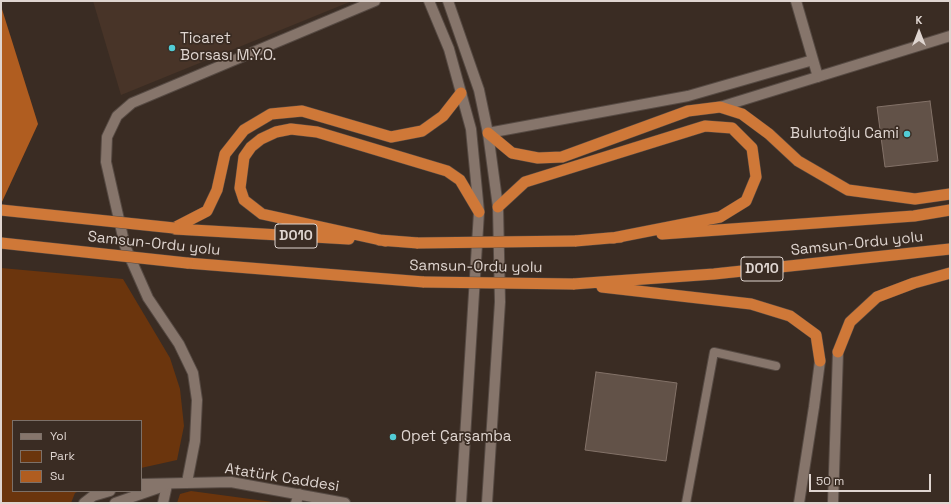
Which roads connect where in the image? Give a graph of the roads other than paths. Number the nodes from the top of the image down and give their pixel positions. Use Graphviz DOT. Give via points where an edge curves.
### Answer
graph roads {
  1 [pos="375,1"];
  2 [pos="429,1"];
  3 [pos="448,1"];
  4 [pos="796,1"];
  5 [pos="950,36"];
  6 [pos="814,60"];
  7 [pos="818,77"];
  8 [pos="461,94"];
  9 [pos="720,107"];
  10 [pos="488,133"];
  11 [pos="950,194"];
  12 [pos="498,207"];
  13 [pos="1,210"];
  14 [pos="950,210"];
  15 [pos="479,212"];
  16 [pos="174,228"];
  17 [pos="613,238"];
  18 [pos="385,241"];
  19 [pos="1,244"];
  20 [pos="950,248"];
  21 [pos="950,273"];
  22 [pos="573,284"];
  23 [pos="838,352"];
  24 [pos="820,361"];
  25 [pos="776,366"];
  26 [pos="187,482"];
  27 [pos="142,484"];
  28 [pos="167,485"];
  29 [pos="107,492"];
  30 [pos="297,498"];
  31 [pos="84,503"];
  32 [pos="115,503"];
  33 [pos="163,503"];
  34 [pos="345,503"];
  35 [pos="461,503"];
  36 [pos="486,503"];
  37 [pos="686,503"];
  38 [pos="799,503"];
  39 [pos="833,503"];
  1 -- 26 [label="main road" via="132,103 117,116 107,136 106,162 125,246 148,298 179,344 193,373 197,400 195,441"];
  2 -- 8 [label="main road" via="449,49"];
  3 -- 10 [label="main road" via="479,90"];
  4 -- 6 [label="main road"];
  5 -- 7 [label="main road"];
  6 -- 7 [label="main road"];
  6 -- 10 [label="main road" via="688,96"];
  7 -- 9 [label="main road"];
  8 -- 15 [label="main road" via="471,130"];
  8 -- 16 [label="highway" via="443,116 422,131 391,136 302,111 271,114 244,130 225,154 217,190 207,212"];
  9 -- 10 [label="highway" via="688,111 562,157 538,158 512,153"];
  9 -- 11 [label="highway" via="742,114 769,134 798,161 848,190 915,199"];
  10 -- 12 [label="main road"];
  12 -- 17 [label="highway" via="525,182 705,126 732,128 752,148 756,177 746,201 720,217"];
  12 -- 36 [label="main road" via="500,302"];
  13 -- 16 [label="highway, Samsun-Ordu yolu / D010, bridge"];
  14 -- 17 [label="highway, Samsun-Ordu yolu / D010" via="914,216"];
  15 -- 18 [label="highway" via="460,180 447,171 317,132 291,129 276,132 260,139 244,156 240,188 244,200 262,214"];
  15 -- 35 [label="main road"];
  16 -- 18 [label="highway, Samsun-Ordu yolu / D010"];
  17 -- 18 [label="highway, Samsun-Ordu yolu / D010, bridge" via="575,241"];
  19 -- 22 [label="highway, Samsun-Ordu yolu / D010, bridge" via="187,263 424,282"];
  20 -- 22 [label="highway, Samsun-Ordu yolu / D010" via="714,274"];
  21 -- 23 [label="highway" via="877,297 850,322"];
  22 -- 24 [label="highway" via="751,304 790,316 816,335"];
  23 -- 39 [label="main road"];
  24 -- 38 [label="main road"];
  25 -- 37 [label="lane" via="714,352"];
  26 -- 28 [label="main road, Atatürk Caddesi"];
  26 -- 30 [label="main road, Atatürk Caddesi" via="231,482"];
  27 -- 28 [label="main road, Atatürk Caddesi"];
  28 -- 32 [label="main road, Atatürk Caddesi" via="156,491"];
  28 -- 33 [label="main road"];
  29 -- 31 [label="main road" via="93,496"];
  30 -- 34 [label="main road, Atatürk Caddesi"];
}
